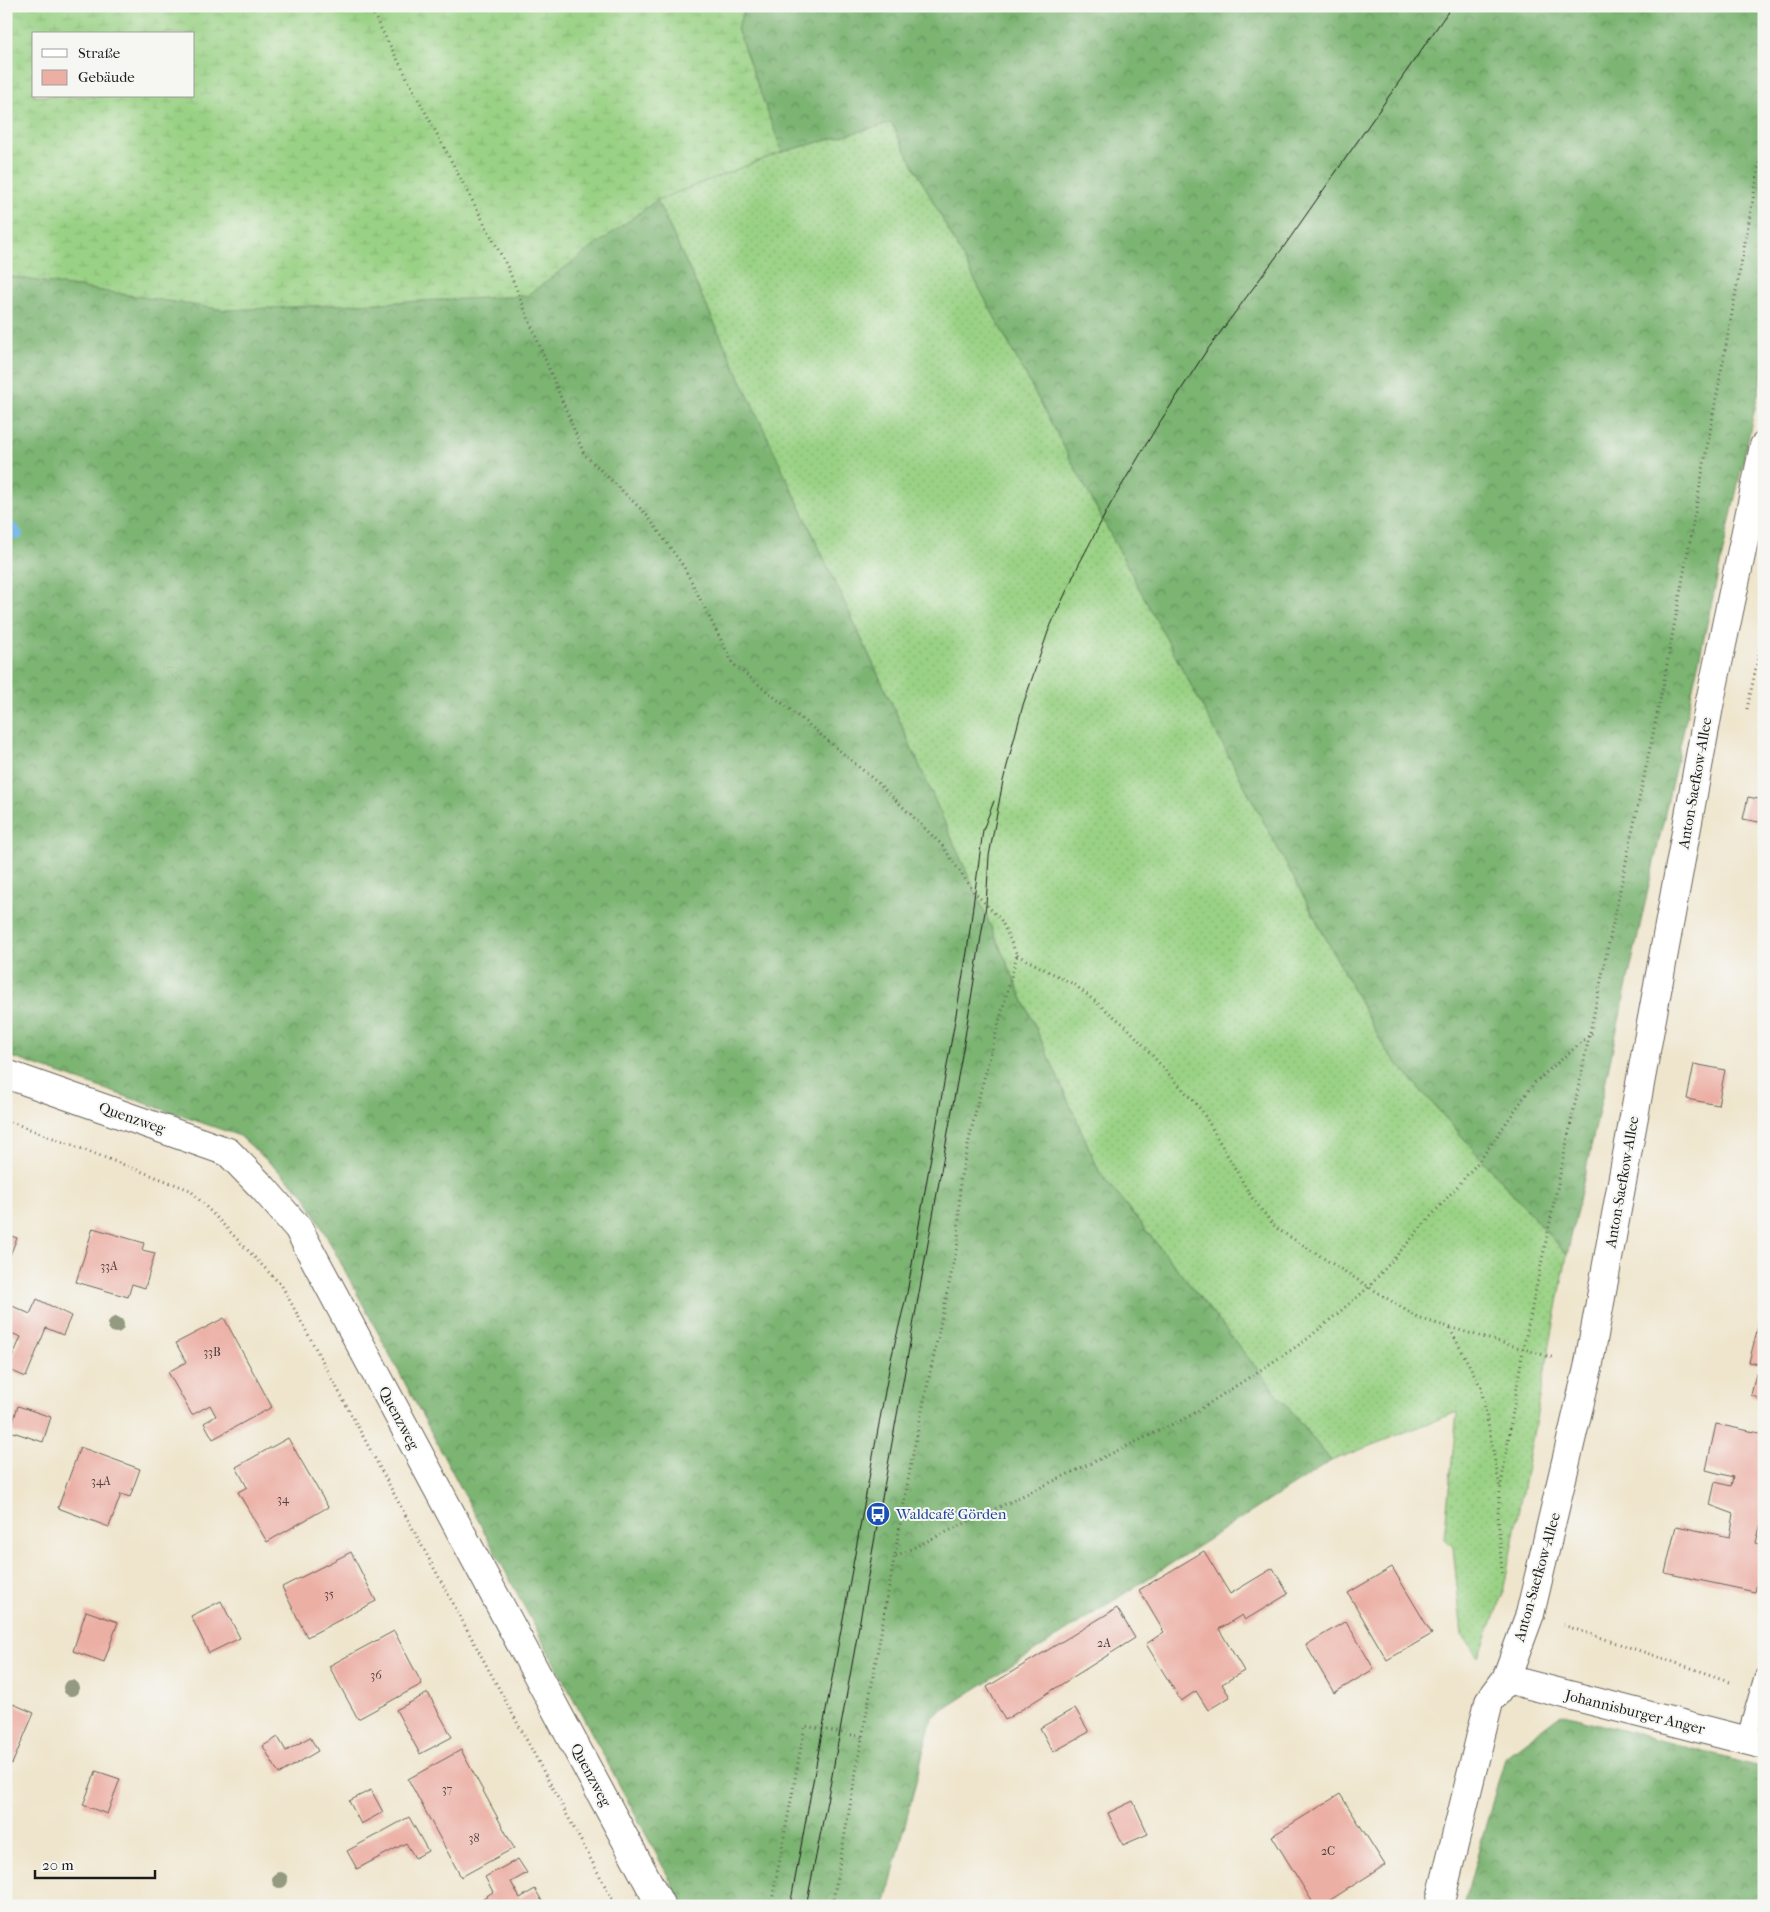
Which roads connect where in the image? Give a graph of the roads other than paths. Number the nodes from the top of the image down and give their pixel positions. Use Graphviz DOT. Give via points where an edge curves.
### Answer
graph roads {
  1 [pos="1764,446"];
  2 [pos="1755,525"];
  3 [pos="6,1074"];
  4 [pos="1506,1679"];
  5 [pos="1762,1684"];
  6 [pos="1755,1742"];
  7 [pos="662,1906"];
  8 [pos="1439,1906"];
  1 -- 2 [label="street, Anton-Saefkow-Allee"];
  2 -- 4 [label="street, Anton-Saefkow-Allee" via="1710,701 1588,1368 1530,1614"];
  3 -- 7 [label="street, Quenzweg" via="228,1152 298,1228"];
  4 -- 6 [label="street, Johannisburger Anger"];
  4 -- 8 [label="street, Anton-Saefkow-Allee" via="1489,1702"];
  5 -- 6 [label="lane"];
}
